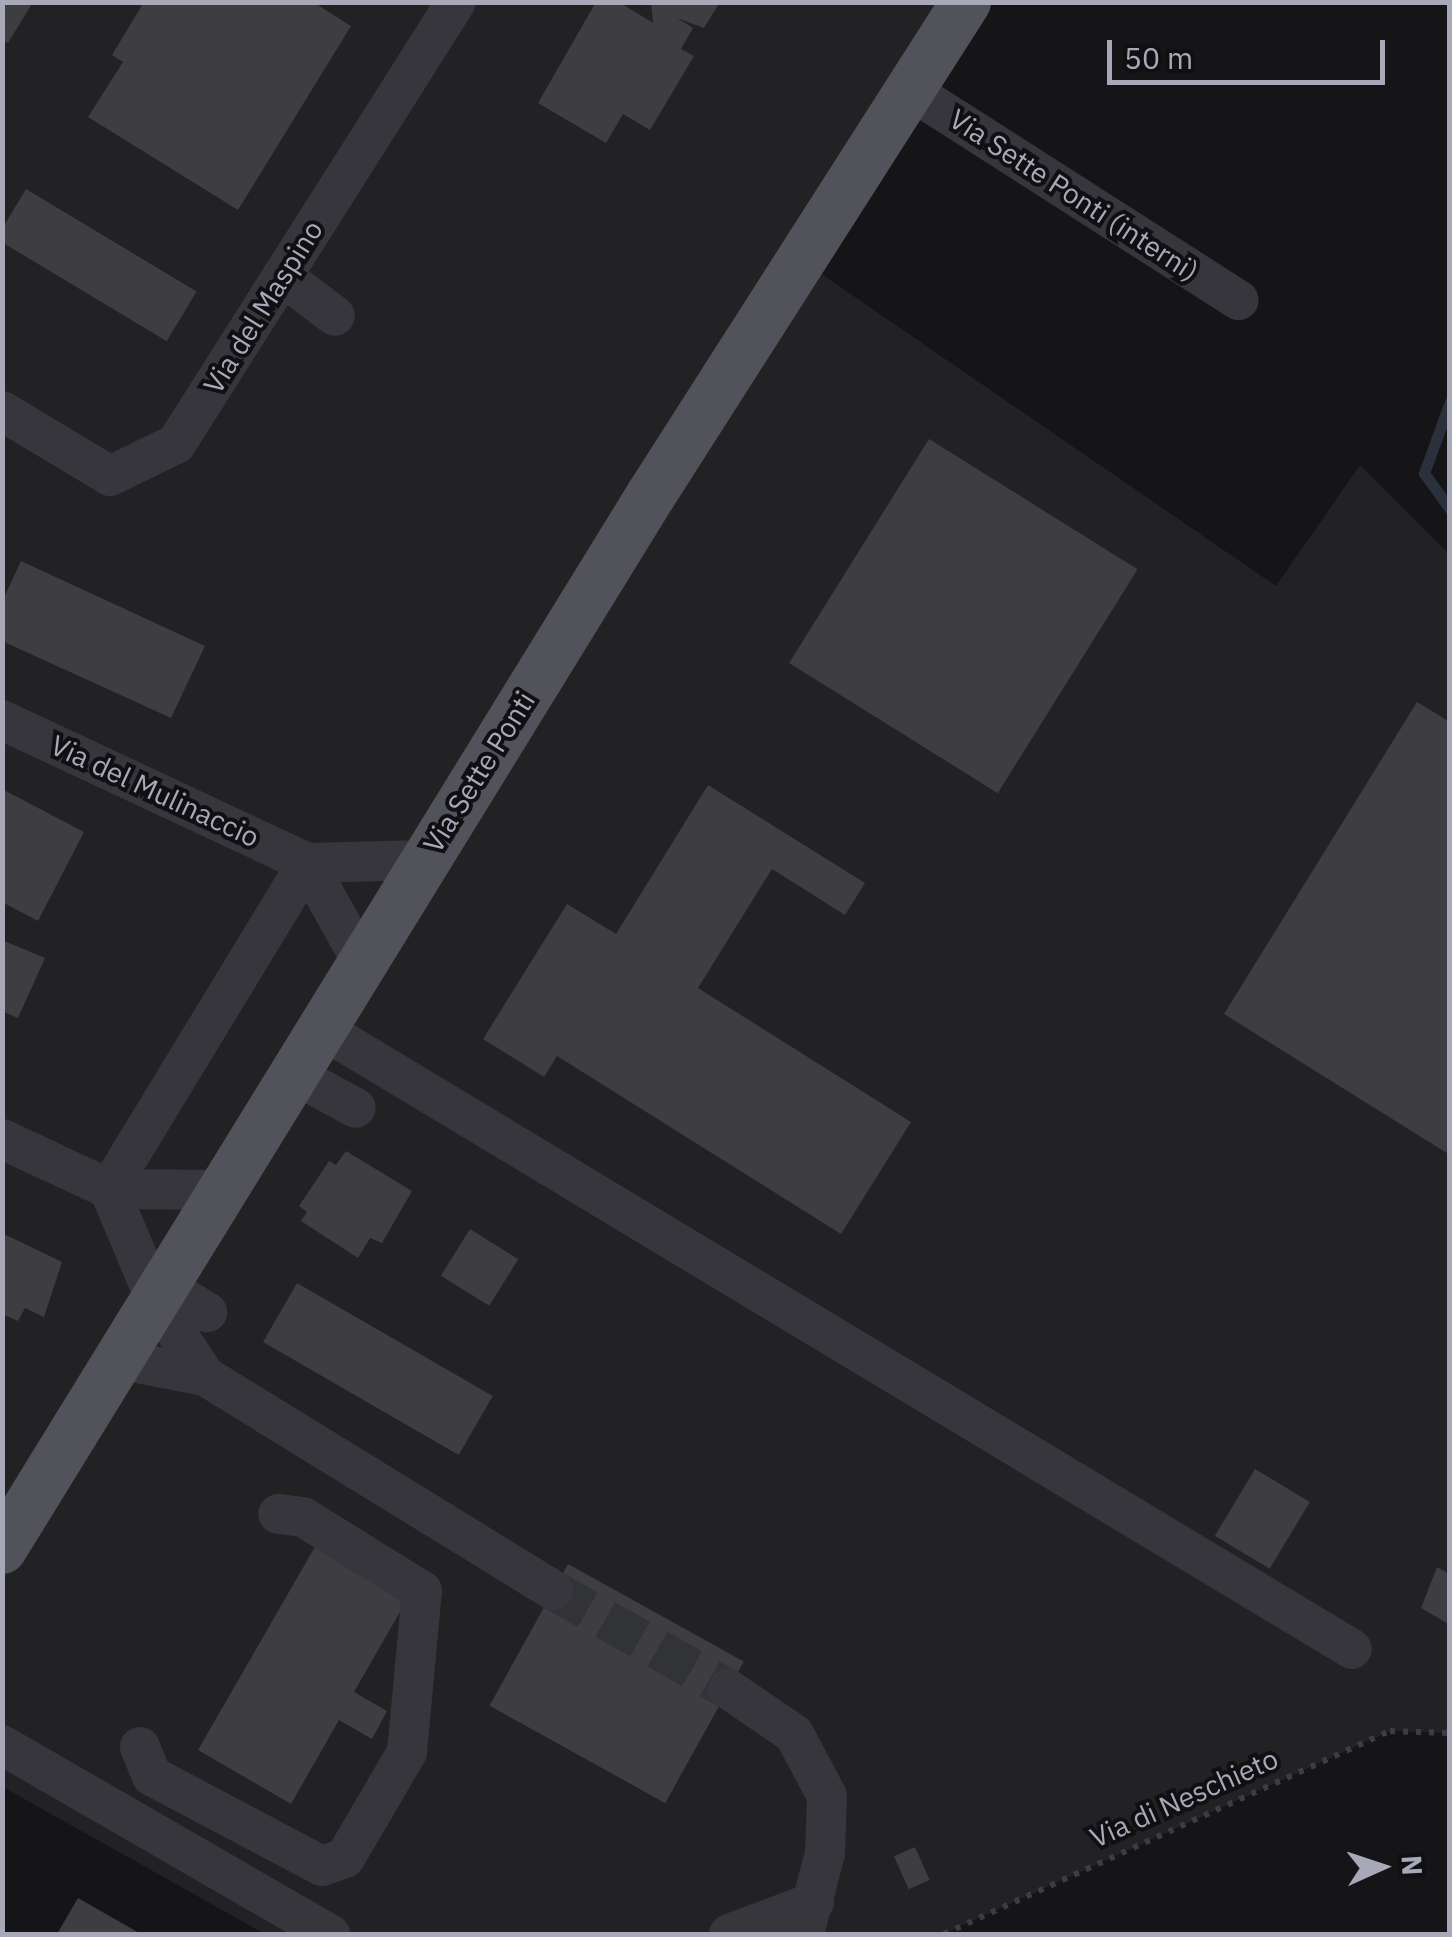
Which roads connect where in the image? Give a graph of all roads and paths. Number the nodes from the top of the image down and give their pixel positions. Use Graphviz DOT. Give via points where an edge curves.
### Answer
graph roads {
  1 [pos="456,2"];
  2 [pos="966,2"];
  3 [pos="910,90"];
  4 [pos="282,276"];
  5 [pos="1239,300"];
  6 [pos="334,316"];
  7 [pos="2,411"];
  8 [pos="2,720"];
  9 [pos="424,860"];
  10 [pos="307,862"];
  11 [pos="362,962"];
  12 [pos="322,1029"];
  13 [pos="295,1076"];
  14 [pos="356,1108"];
  15 [pos="2,1139"];
  16 [pos="109,1188"];
  17 [pos="226,1190"];
  18 [pos="177,1301"];
  19 [pos="122,1360"];
  20 [pos="205,1376"];
  21 [pos="278,1514"];
  22 [pos="2,1549"];
  23 [pos="553,1590"];
  24 [pos="1352,1649"];
  25 [pos="728,1689"];
  26 [pos="1450,1732"];
  27 [pos="2,1746"];
  28 [pos="277,1813"];
  29 [pos="806,1924"];
  30 [pos="330,1934"];
  31 [pos="729,1934"];
  32 [pos="772,1934"];
  33 [pos="791,1934"];
  34 [pos="944,1934"];
  1 -- 4 [label="street, Via del Maspino"];
  2 -- 3 [label="main road, Via Sette Ponti"];
  3 -- 5 [label="street, Via Sette Ponti (interni)"];
  3 -- 9 [label="main road, Via Sette Ponti"];
  4 -- 6 [label="street"];
  4 -- 7 [label="street, Via del Maspino" via="176,444 110,476"];
  8 -- 10 [label="street, Via del Mulinaccio"];
  9 -- 10 [label="street, Via del Mulinaccio"];
  9 -- 11 [label="main road, Via Sette Ponti"];
  10 -- 11 [label="street"];
  10 -- 16 [label="street"];
  11 -- 12 [label="main road, Via Sette Ponti"];
  12 -- 13 [label="main road, Via Sette Ponti"];
  12 -- 24 [label="street"];
  13 -- 14 [label="street"];
  13 -- 17 [label="main road, Via Sette Ponti"];
  15 -- 16 [label="street"];
  16 -- 17 [label="street"];
  16 -- 18 [label="street"];
  17 -- 18 [label="main road, Via Sette Ponti"];
  18 -- 19 [label="main road, Via Sette Ponti"];
  18 -- 20 [label="street"];
  19 -- 20 [label="street"];
  19 -- 22 [label="main road, Via Sette Ponti"];
  20 -- 23 [label="street"];
  21 -- 28 [label="street" via="302,1516 422,1591 407,1752 344,1858 322,1866 152,1776 140,1747"];
  25 -- 29 [label="street" via="794,1734 827,1796"];
  26 -- 34 [label="path, Via di Neschieto" via="1390,1731"];
  27 -- 30 [label="street"];
  29 -- 31 [label="street"];
  29 -- 32 [label="street"];
  29 -- 33 [label="street"];
}
